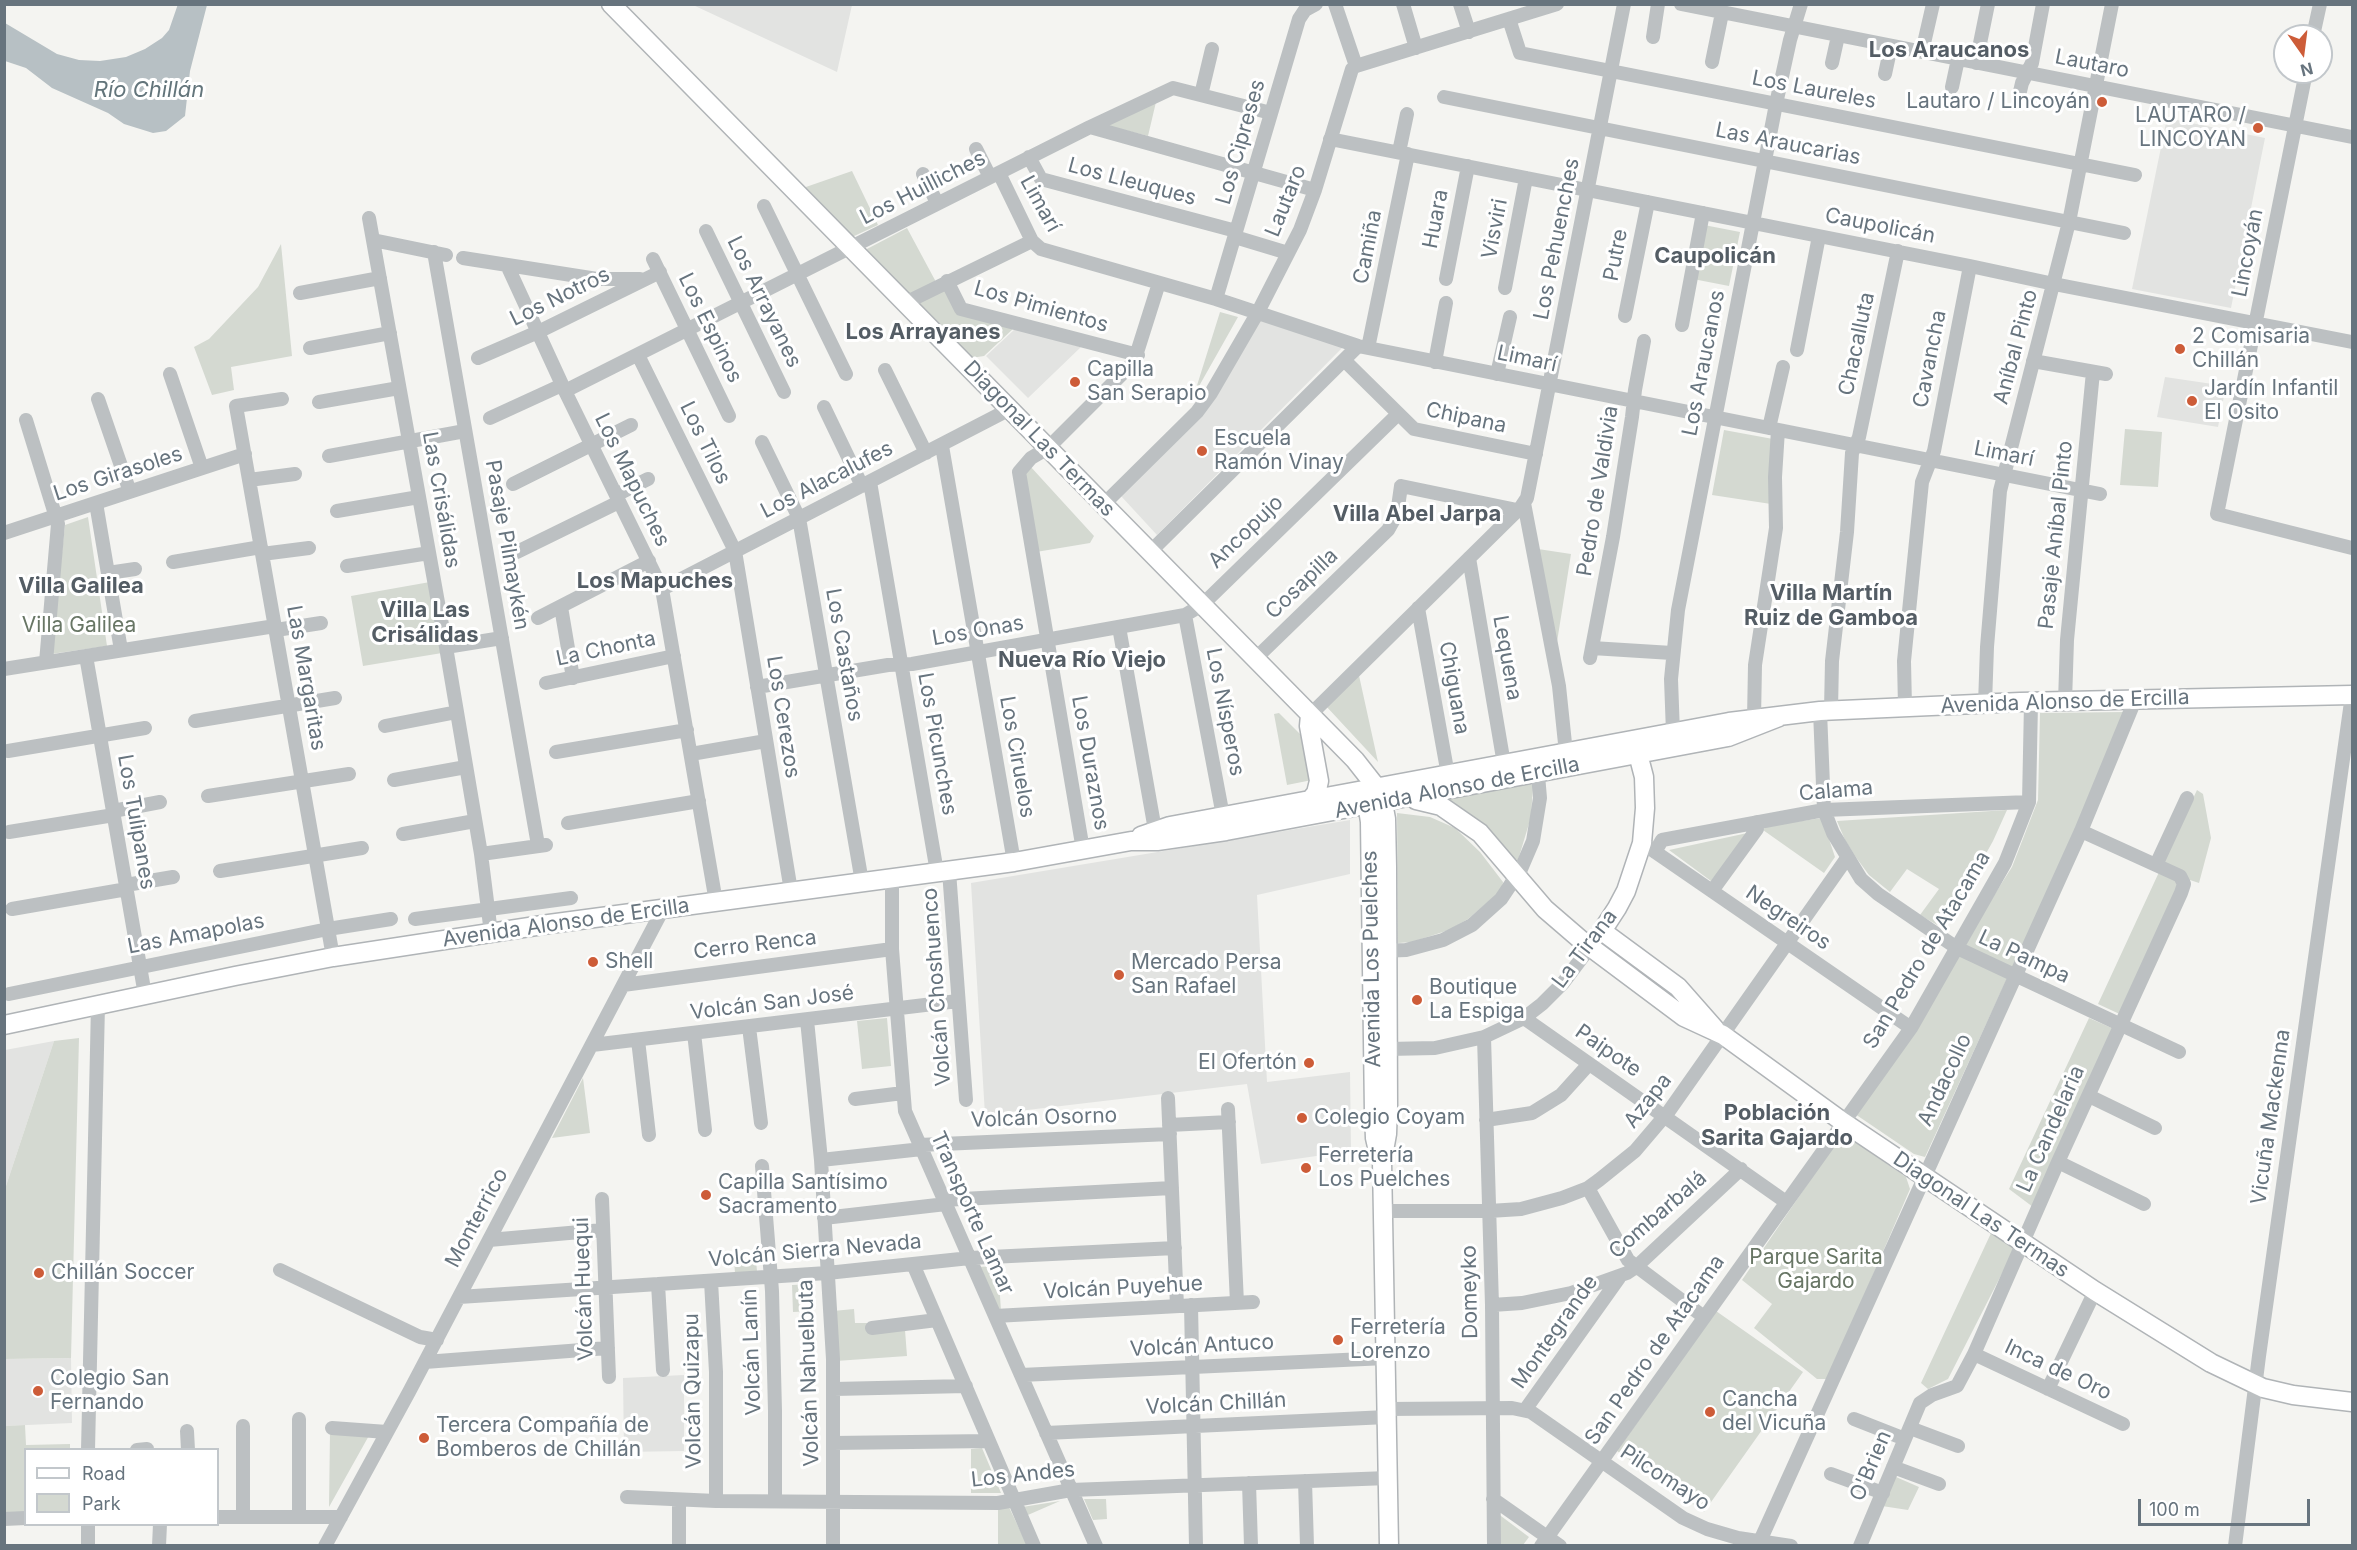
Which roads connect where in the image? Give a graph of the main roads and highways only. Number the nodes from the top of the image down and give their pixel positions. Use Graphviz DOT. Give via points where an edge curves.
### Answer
graph roads {
  1 [pos="611,4"];
  2 [pos="2352,695"];
  3 [pos="1310,715"];
  4 [pos="1779,717"];
  5 [pos="1619,743"];
  6 [pos="1638,754"];
  7 [pos="1538,766"];
  8 [pos="1373,796"];
  9 [pos="1406,798"];
  10 [pos="1310,800"];
  11 [pos="1131,841"];
  12 [pos="1602,931"];
  13 [pos="1379,951"];
  14 [pos="4,1025"];
  15 [pos="1719,1033"];
  16 [pos="1382,1162"];
  17 [pos="2352,1402"];
  18 [pos="1389,1545"];
  1 -- 3 [label="main road, Diagonal Las Termas"];
  2 -- 4 [label="main road, Avenida Alonso de Ercilla" via="1905,706"];
  3 -- 8 [label="main road, Diagonal Las Termas" via="1352,758"];
  3 -- 10 [label="main road" via="1319,781"];
  4 -- 5 [label="main road, Avenida Alonso de Ercilla"];
  4 -- 6 [label="main road, Avenida Alonso de Ercilla" via="1728,737"];
  5 -- 6 [label="main road"];
  5 -- 7 [label="main road, Avenida Alonso de Ercilla" via="1566,753"];
  6 -- 7 [label="main road, Avenida Alonso de Ercilla"];
  6 -- 12 [label="main road, La Tirana" via="1644,777 1649,848"];
  7 -- 8 [label="main road, Avenida Alonso de Ercilla" via="1504,764"];
  7 -- 9 [label="main road, Avenida Alonso de Ercilla"];
  8 -- 9 [label="main road, Avenida Alonso de Ercilla"];
  8 -- 10 [label="main road, Avenida Alonso de Ercilla"];
  8 -- 11 [label="main road, Avenida Alonso de Ercilla" via="1193,836"];
  8 -- 13 [label="main road, Avenida Los Puelches" via="1386,819"];
  9 -- 15 [label="main road, Diagonal Las Termas" via="1441,806 1460,817 1480,833 1545,909 1590,947 1684,1017"];
  10 -- 11 [label="main road, Avenida Alonso de Ercilla" via="1155,830"];
  11 -- 14 [label="main road, Avenida Alonso de Ercilla" via="1014,862 333,957"];
  12 -- 15 [label="main road, Diagonal Las Termas" via="1678,987"];
  13 -- 16 [label="main road, Avenida Los Puelches" via="1388,1049 1387,1134"];
  13 -- 16 [label="main road, Avenida Los Puelches" via="1375,1138"];
  15 -- 17 [label="main road, Diagonal Las Termas" via="2095,1292 2211,1363 2277,1393"];
  16 -- 18 [label="main road, Avenida Los Puelches"];
}
